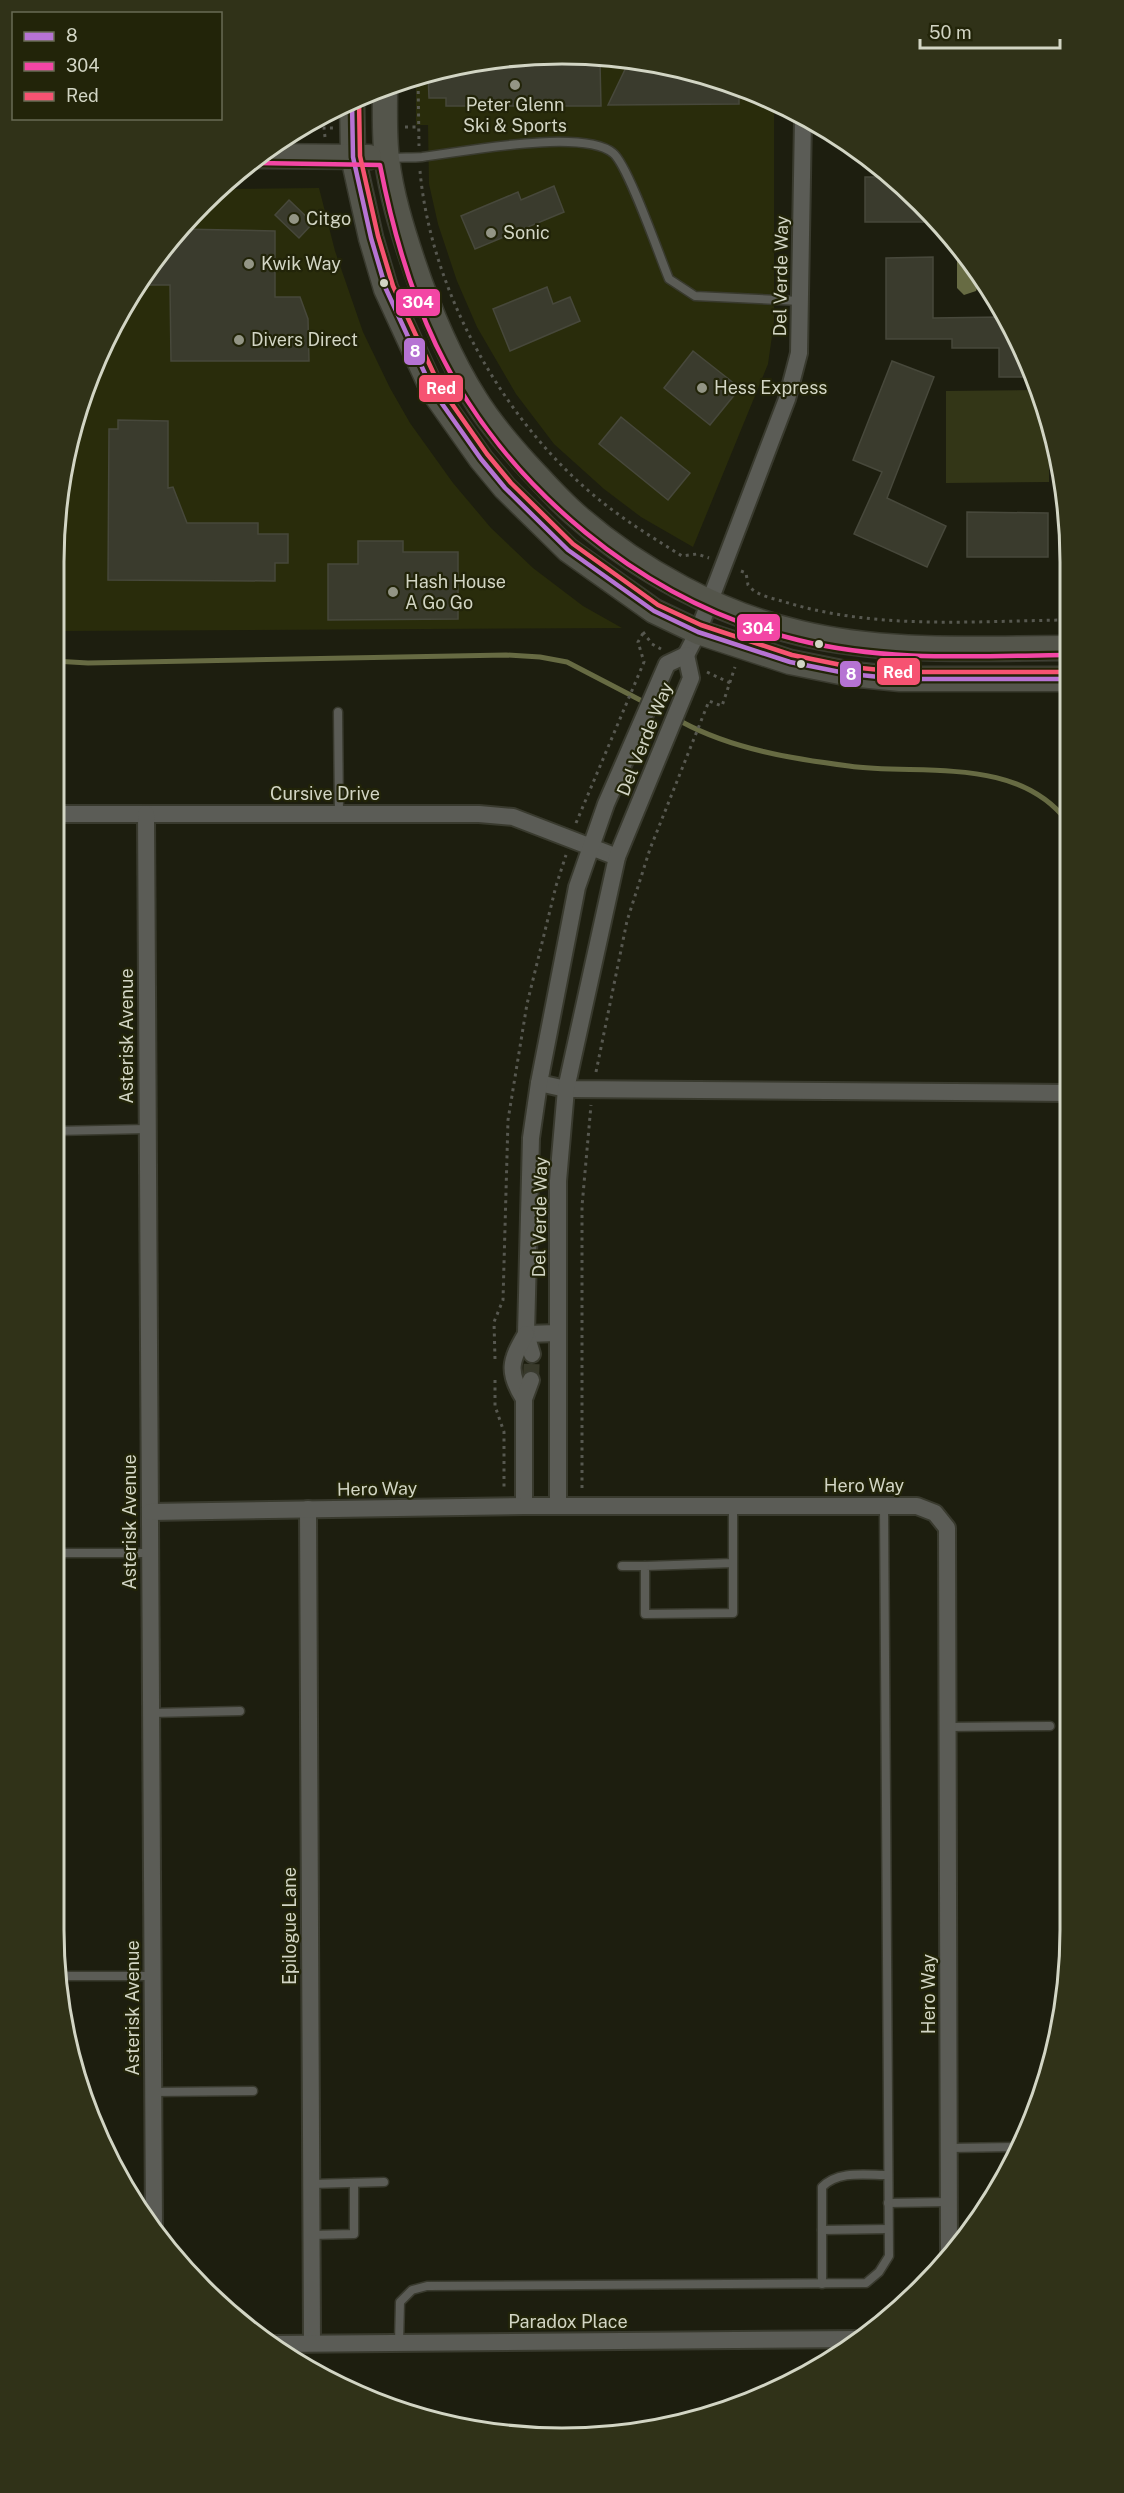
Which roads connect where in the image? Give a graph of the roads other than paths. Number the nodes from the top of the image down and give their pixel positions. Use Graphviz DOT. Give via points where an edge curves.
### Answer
graph roads {
  1 [pos="385,97"];
  2 [pos="352,111"];
  3 [pos="803,127"];
  4 [pos="274,156"];
  5 [pos="353,157"];
  6 [pos="386,158"];
  7 [pos="801,301"];
  8 [pos="709,602"];
  9 [pos="698,632"];
  10 [pos="1060,648"];
  11 [pos="686,655"];
  12 [pos="1060,679"];
  13 [pos="338,712"];
  14 [pos="64,814"];
  15 [pos="146,814"];
  16 [pos="339,814"];
  17 [pos="591,847"];
  18 [pos="617,857"];
  19 [pos="539,1083"];
  20 [pos="566,1089"];
  21 [pos="1060,1093"];
  22 [pos="147,1129"];
  23 [pos="64,1131"];
  24 [pos="526,1334"];
  25 [pos="558,1334"];
  26 [pos="531,1354"];
  27 [pos="531,1380"];
  28 [pos="524,1399"];
  29 [pos="524,1506"];
  30 [pos="558,1506"];
  31 [pos="733,1506"];
  32 [pos="884,1506"];
  33 [pos="308,1509"];
  34 [pos="150,1512"];
  35 [pos="64,1553"];
  36 [pos="150,1553"];
  37 [pos="734,1563"];
  38 [pos="621,1566"];
  39 [pos="645,1566"];
  40 [pos="240,1711"];
  41 [pos="151,1713"];
  42 [pos="1050,1726"];
  43 [pos="948,1727"];
  44 [pos="69,1976"];
  45 [pos="152,1976"];
  46 [pos="253,2091"];
  47 [pos="153,2092"];
  48 [pos="1010,2147"];
  49 [pos="949,2148"];
  50 [pos="888,2175"];
  51 [pos="384,2182"];
  52 [pos="354,2183"];
  53 [pos="311,2184"];
  54 [pos="949,2202"];
  55 [pos="888,2203"];
  56 [pos="154,2215"];
  57 [pos="888,2229"];
  58 [pos="822,2230"];
  59 [pos="311,2235"];
  60 [pos="949,2244"];
  61 [pos="822,2284"];
  62 [pos="846,2339"];
  63 [pos="399,2342"];
  64 [pos="283,2343"];
  65 [pos="312,2343"];
  1 -- 6 [label="street"];
  2 -- 5 [label="street"];
  3 -- 7 [label="street, Del Verde Way"];
  4 -- 5 [label="street"];
  5 -- 6 [label="street"];
  5 -- 9 [label="street" via="386,289 433,391 464,436 505,488 568,550 654,611"];
  6 -- 7 [label="lane" via="520,143 586,143 613,153 625,170 669,279 695,296"];
  6 -- 8 [label="street" via="405,238 434,322 476,402 506,441 577,517 669,581"];
  7 -- 8 [label="street, Del Verde Way" via="799,353 787,399"];
  8 -- 9 [label="street, Del Verde Way"];
  8 -- 10 [label="street" via="798,633 873,646"];
  9 -- 11 [label="street, Del Verde Way"];
  9 -- 12 [label="street" via="790,662 850,674 900,679"];
  11 -- 17 [label="street, Del Verde Way" via="667,664"];
  11 -- 18 [label="street, Del Verde Way" via="691,678"];
  13 -- 16 [label="lane"];
  14 -- 15 [label="street, Cursive Drive"];
  15 -- 16 [label="street, Cursive Drive"];
  15 -- 22 [label="street, Asterisk Avenue"];
  16 -- 17 [label="street, Cursive Drive" via="513,817"];
  17 -- 18 [label="street, Cursive Drive"];
  17 -- 19 [label="street, Del Verde Way" via="577,887"];
  18 -- 20 [label="street, Del Verde Way"];
  19 -- 20 [label="street"];
  19 -- 24 [label="street, Del Verde Way" via="531,1138"];
  20 -- 21 [label="street"];
  20 -- 25 [label="street, Del Verde Way" via="558,1181"];
  22 -- 23 [label="lane"];
  22 -- 34 [label="street, Asterisk Avenue"];
  24 -- 25 [label="street"];
  24 -- 26 [label="street, Del Verde Way"];
  24 -- 28 [label="street, Del Verde Way" via="513,1356 512,1381"];
  25 -- 30 [label="street, Del Verde Way"];
  27 -- 28 [label="street, Del Verde Way"];
  28 -- 29 [label="street, Del Verde Way"];
  29 -- 30 [label="street, Hero Way"];
  29 -- 33 [label="street, Hero Way"];
  30 -- 31 [label="street, Hero Way"];
  31 -- 32 [label="street, Hero Way"];
  31 -- 37 [label="lane"];
  32 -- 43 [label="street, Hero Way" via="917,1506 935,1513 947,1528"];
  32 -- 50 [label="lane"];
  33 -- 34 [label="street, Hero Way"];
  33 -- 53 [label="street, Epilogue Lane"];
  34 -- 36 [label="street, Asterisk Avenue"];
  35 -- 36 [label="lane"];
  36 -- 41 [label="street, Asterisk Avenue"];
  37 -- 39 [label="lane"];
  37 -- 39 [label="lane" via="734,1613 645,1614"];
  38 -- 39 [label="lane"];
  40 -- 41 [label="lane"];
  41 -- 45 [label="street, Asterisk Avenue"];
  42 -- 43 [label="lane"];
  43 -- 49 [label="street, Hero Way"];
  44 -- 45 [label="lane"];
  45 -- 47 [label="street, Asterisk Avenue"];
  46 -- 47 [label="lane"];
  47 -- 56 [label="street, Asterisk Avenue"];
  48 -- 49 [label="lane"];
  49 -- 54 [label="street, Hero Way"];
  50 -- 55 [label="lane"];
  50 -- 58 [label="lane" via="830,2179 822,2187"];
  51 -- 52 [label="lane"];
  52 -- 53 [label="lane"];
  52 -- 59 [label="lane" via="354,2235"];
  53 -- 59 [label="street, Epilogue Lane"];
  54 -- 55 [label="lane"];
  54 -- 60 [label="street, Hero Way"];
  55 -- 57 [label="lane"];
  57 -- 58 [label="lane"];
  57 -- 61 [label="lane" via="889,2256 866,2283"];
  58 -- 61 [label="lane"];
  59 -- 65 [label="street, Epilogue Lane"];
  61 -- 63 [label="lane" via="427,2286 412,2290 400,2302"];
  62 -- 63 [label="street, Paradox Place"];
  63 -- 65 [label="street, Paradox Place"];
  64 -- 65 [label="street, Paradox Place"];
}
